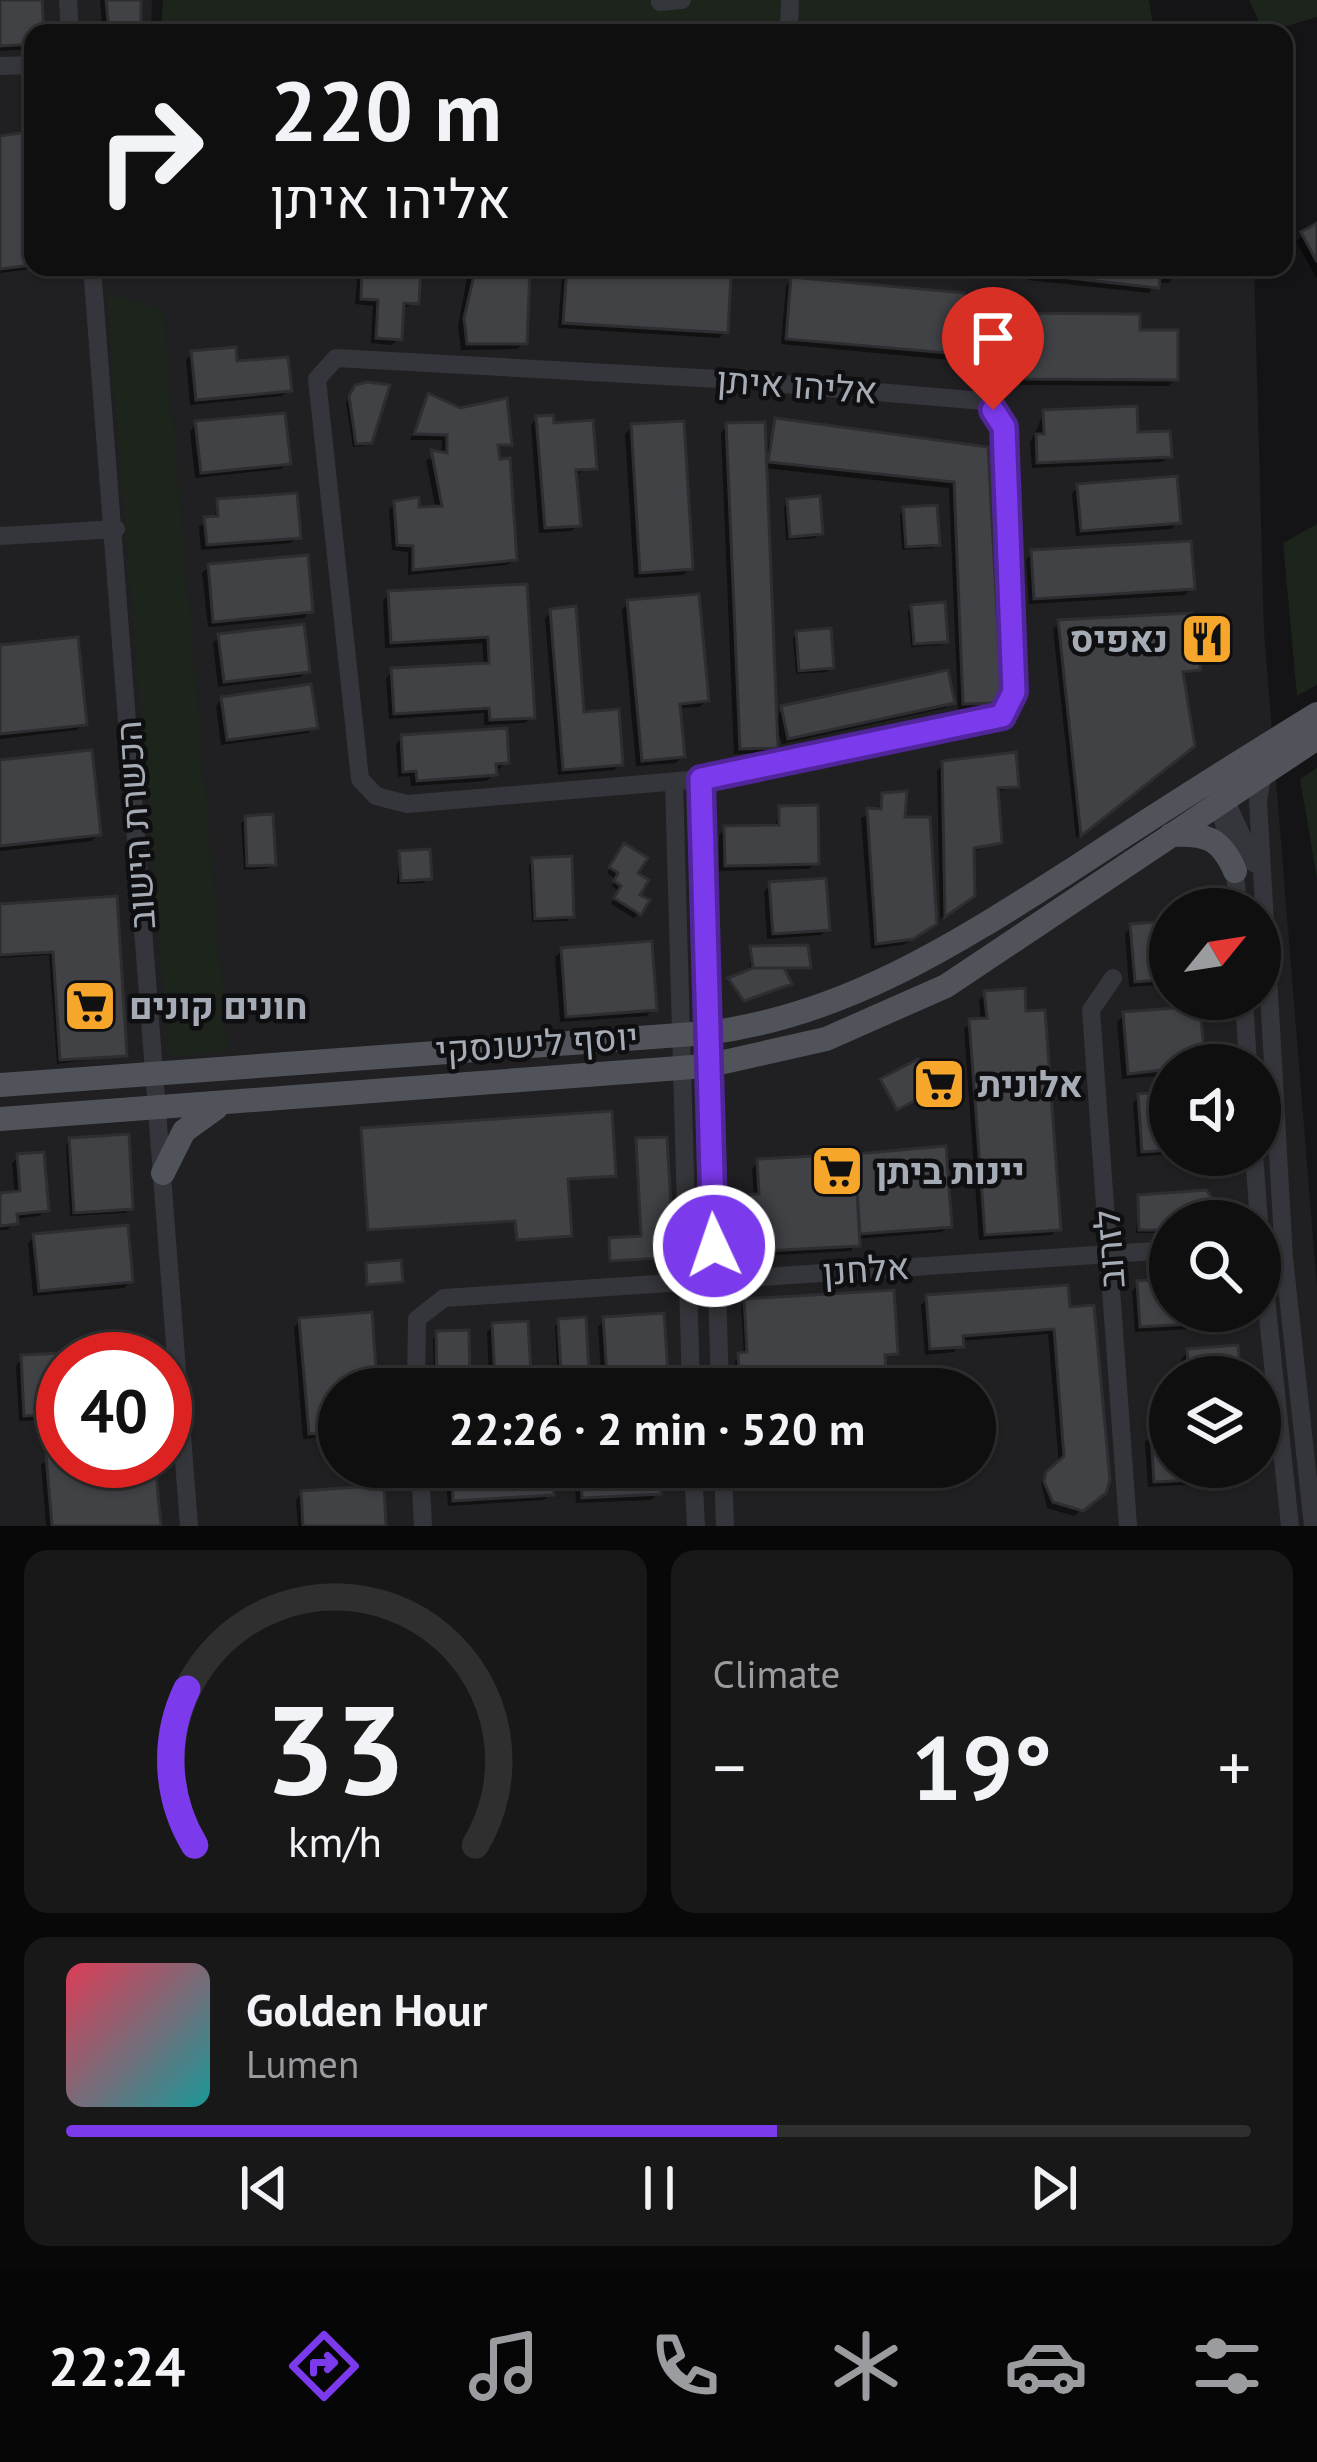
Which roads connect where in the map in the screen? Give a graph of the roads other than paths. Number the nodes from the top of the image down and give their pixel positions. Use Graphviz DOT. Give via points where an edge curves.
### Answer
graph roads {
  1 [pos="682,0"];
  2 [pos="660,2"];
  3 [pos="93,276"];
  4 [pos="116,529"];
  5 [pos="0,536"];
  6 [pos="1317,714"];
  7 [pos="1317,739"];
  8 [pos="1263,771"];
  9 [pos="701,779"];
  10 [pos="674,782"];
  11 [pos="1218,795"];
  12 [pos="1169,835"];
  13 [pos="1235,871"];
  14 [pos="1236,888"];
  15 [pos="1261,888"];
  16 [pos="1263,888"];
  17 [pos="1112,978"];
  18 [pos="1270,1020"];
  19 [pos="707,1033"];
  20 [pos="679,1035"];
  21 [pos="706,1066"];
  22 [pos="679,1068"];
  23 [pos="148,1069"];
  24 [pos="0,1085"];
  25 [pos="226,1103"];
  26 [pos="158,1108"];
  27 [pos="0,1119"];
  28 [pos="163,1173"];
  29 [pos="1149,1251"];
  30 [pos="1109,1254"];
  31 [pos="716,1279"];
  32 [pos="686,1282"];
  33 [pos="1269,1332"];
  34 [pos="415,1368"];
  35 [pos="690,1368"];
  36 [pos="719,1368"];
  37 [pos="421,1488"];
  38 [pos="695,1488"];
  39 [pos="723,1488"];
  40 [pos="189,1526"];
  41 [pos="423,1526"];
  42 [pos="696,1526"];
  43 [pos="725,1526"];
  44 [pos="1128,1526"];
  45 [pos="1290,1526"];
  46 [pos="1313,1526"];
  1 -- 2 [label="street"];
  3 -- 4 [label="street, הכשרת הישוב"];
  4 -- 5 [label="street"];
  4 -- 23 [label="street, הכשרת הישוב"];
  6 -- 11 [label="main road"];
  7 -- 8 [label="main road"];
  8 -- 11 [label="main road"];
  8 -- 16 [label="street"];
  9 -- 10 [label="street, אליהו איתן"];
  9 -- 10 [label="street, אליהו איתן" via="1002,716 1014,692 1004,427 982,401 336,358 317,379 360,778 390,802"];
  9 -- 19 [label="street"];
  10 -- 20 [label="street"];
  11 -- 12 [label="main road, יוסף לישנסקי"];
  11 -- 13 [label="street"];
  11 -- 15 [label="street" via="1249,843"];
  11 -- 19 [label="main road, יוסף לישנסקי" via="869,988 797,1016"];
  12 -- 13 [label="main road" via="1213,838"];
  12 -- 21 [label="main road, יוסף לישנסקי" via="903,1009 826,1039"];
  13 -- 14 [label="street"];
  17 -- 30 [label="street, לזרוב" via="1091,1010"];
  18 -- 46 [label="street" via="1284,1258"];
  19 -- 20 [label="main road, יוסף לישנסקי"];
  19 -- 21 [label="street"];
  20 -- 22 [label="street"];
  20 -- 23 [label="main road, יוסף לישנסקי"];
  21 -- 22 [label="main road, יוסף לישנסקי"];
  21 -- 31 [label="street"];
  22 -- 25 [label="main road, יוסף לישנסקי"];
  22 -- 32 [label="street"];
  23 -- 24 [label="main road, יוסף לישנסקי"];
  23 -- 26 [label="street, הכשרת הישוב"];
  25 -- 26 [label="main road, יוסף לישנסקי"];
  25 -- 28 [label="main road" via="184,1131"];
  26 -- 27 [label="main road, יוסף לישנסקי"];
  26 -- 28 [label="street, הכשרת הישוב"];
  28 -- 40 [label="street, הכשרת הישוב"];
  29 -- 30 [label="street, אלחנן"];
  30 -- 31 [label="street, אלחנן"];
  30 -- 44 [label="street, לזרוב"];
  31 -- 32 [label="street, אלחנן"];
  31 -- 36 [label="street"];
  32 -- 34 [label="street, אלחנן" via="444,1298 422,1310 413,1332"];
  32 -- 35 [label="street"];
  33 -- 45 [label="street"];
  37 -- 41 [label="street"];
  38 -- 42 [label="street"];
  39 -- 43 [label="street"];
}
